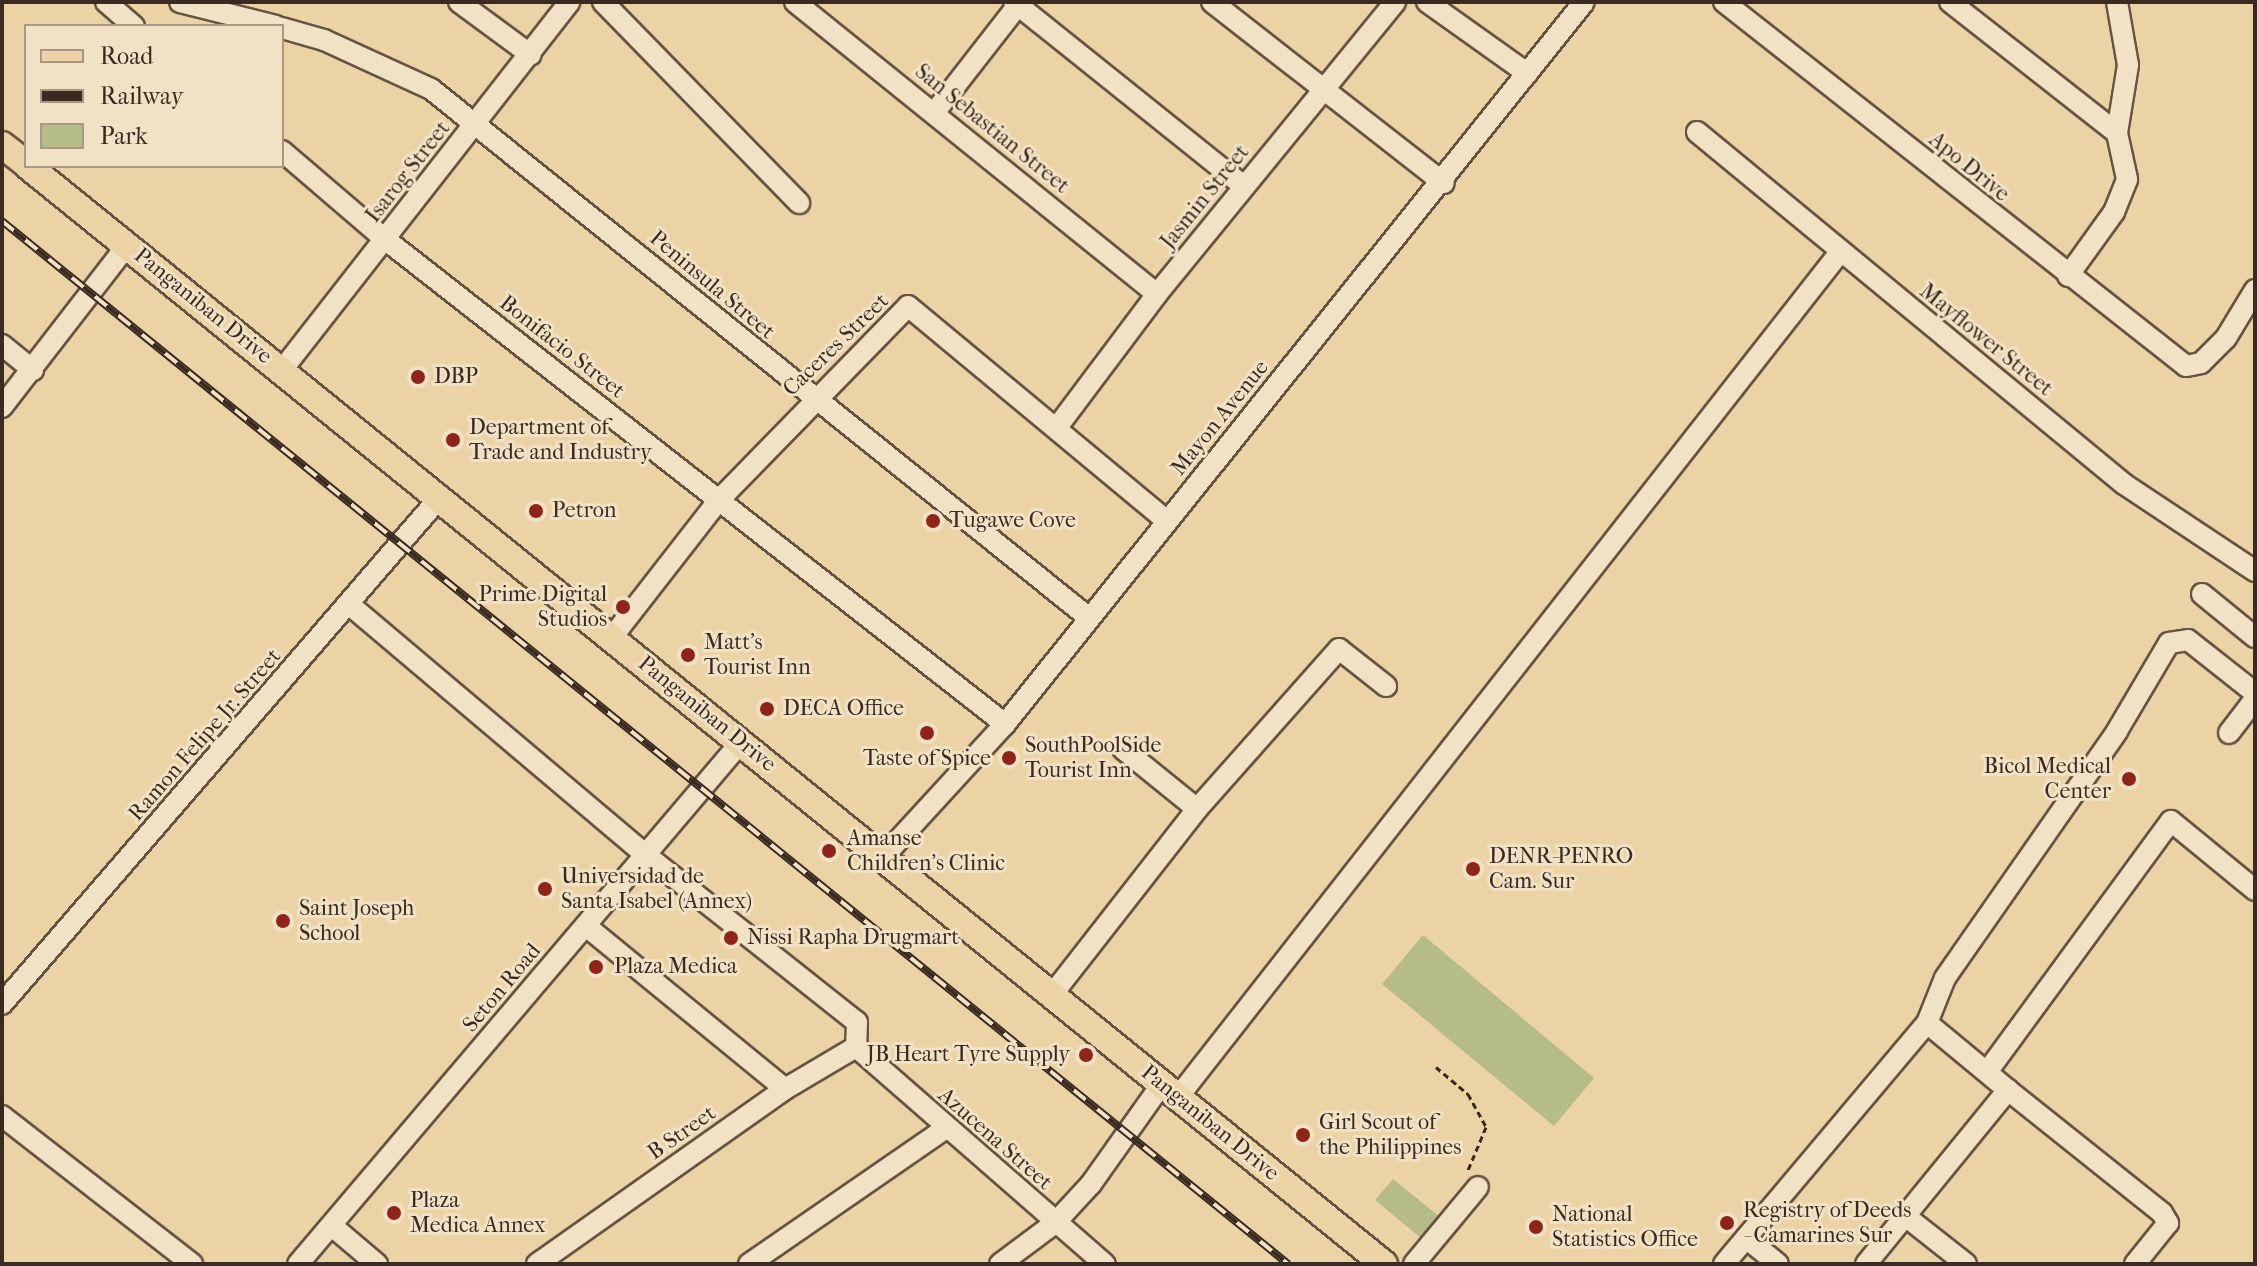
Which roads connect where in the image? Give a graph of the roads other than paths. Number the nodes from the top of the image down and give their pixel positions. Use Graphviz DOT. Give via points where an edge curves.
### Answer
graph roads {
  1 [pos="106,2"];
  2 [pos="180,2"];
  3 [pos="459,2"];
  4 [pos="603,2"];
  5 [pos="795,2"];
  6 [pos="1212,2"];
  7 [pos="1395,2"];
  8 [pos="1427,2"];
  9 [pos="1584,2"];
  10 [pos="1724,2"];
  11 [pos="1950,2"];
  12 [pos="2117,2"];
  13 [pos="1016,4"];
  14 [pos="558,7"];
  15 [pos="132,24"];
  16 [pos="267,24"];
  17 [pos="284,28"];
  18 [pos="531,55"];
  19 [pos="1527,73"];
  20 [pos="1321,89"];
  21 [pos="934,113"];
  22 [pos="475,126"];
  23 [pos="1697,132"];
  24 [pos="2117,133"];
  25 [pos="2,145"];
  26 [pos="284,153"];
  27 [pos="24,163"];
  28 [pos="31,168"];
  29 [pos="1444,183"];
  30 [pos="1244,186"];
  31 [pos="799,203"];
  32 [pos="386,240"];
  33 [pos="127,245"];
  34 [pos="1840,252"];
  35 [pos="2068,276"];
  36 [pos="2255,290"];
  37 [pos="1157,294"];
  38 [pos="2,345"];
  39 [pos="33,370"];
  40 [pos="282,370"];
  41 [pos="814,398"];
  42 [pos="2,407"];
  43 [pos="1058,426"];
  44 [pos="441,496"];
  45 [pos="718,501"];
  46 [pos="1167,521"];
  47 [pos="2255,571"];
  48 [pos="2202,594"];
  49 [pos="350,605"];
  50 [pos="1088,617"];
  51 [pos="613,636"];
  52 [pos="2255,637"];
  53 [pos="1386,686"];
  54 [pos="2255,696"];
  55 [pos="1005,724"];
  56 [pos="2229,733"];
  57 [pos="741,742"];
  58 [pos="1123,749"];
  59 [pos="1197,809"];
  60 [pos="646,855"];
  61 [pos="883,857"];
  62 [pos="2255,890"];
  63 [pos="586,926"];
  64 [pos="1051,996"];
  65 [pos="2,1004"];
  66 [pos="1927,1023"];
  67 [pos="856,1047"];
  68 [pos="1987,1072"];
  69 [pos="785,1089"];
  70 [pos="2008,1090"];
  71 [pos="1170,1091"];
  72 [pos="2,1116"];
  73 [pos="946,1128"];
  74 [pos="1478,1187"];
  75 [pos="1904,1215"];
  76 [pos="1055,1223"];
  77 [pos="332,1226"];
  78 [pos="1746,1238"];
  79 [pos="192,1264"];
  80 [pos="298,1264"];
  81 [pos="377,1264"];
  82 [pos="537,1264"];
  83 [pos="749,1264"];
  84 [pos="1000,1264"];
  85 [pos="1105,1264"];
  86 [pos="1384,1264"];
  87 [pos="1414,1264"];
  88 [pos="1724,1264"];
  89 [pos="1778,1264"];
  90 [pos="1866,1264"];
  91 [pos="1966,1264"];
  92 [pos="2135,1264"];
  1 -- 15 [label="street"];
  2 -- 16 [label="street, Peninsula Street"];
  3 -- 18 [label="street"];
  4 -- 31 [label="street"];
  5 -- 21 [label="street, San Sebastian Street"];
  6 -- 20 [label="street"];
  7 -- 20 [label="street, Jasmin Street"];
  8 -- 19 [label="street"];
  9 -- 19 [label="street, Mayon Avenue"];
  10 -- 35 [label="street, Apo Drive"];
  11 -- 24 [label="street"];
  12 -- 24 [label="street" via="2128,65"];
  13 -- 21 [label="street"];
  13 -- 30 [label="street"];
  14 -- 18 [label="street, Isarog Street"];
  17 -- 22 [label="street, Peninsula Street" via="324,40 431,89"];
  18 -- 22 [label="street, Isarog Street"];
  19 -- 29 [label="street, Mayon Avenue"];
  20 -- 29 [label="street"];
  20 -- 30 [label="street, Jasmin Street"];
  21 -- 37 [label="street, San Sebastian Street"];
  22 -- 32 [label="street, Isarog Street"];
  22 -- 41 [label="street, Peninsula Street"];
  23 -- 34 [label="street, Mayflower Street"];
  24 -- 35 [label="street" via="2127,179 2114,212"];
  25 -- 27 [label="main road, Panganiban Drive"];
  26 -- 32 [label="street, Bonifacio Street"];
  28 -- 33 [label="main road, Panganiban Drive"];
  29 -- 46 [label="street, Mayon Avenue"];
  30 -- 37 [label="street, Jasmin Street"];
  32 -- 40 [label="street, Isarog Street"];
  32 -- 45 [label="street, Bonifacio Street"];
  33 -- 39 [label="street"];
  33 -- 40 [label="main road, Panganiban Drive"];
  34 -- 47 [label="street, Mayflower Street" via="2124,484"];
  34 -- 71 [label="street"];
  35 -- 36 [label="street, Apo Drive" via="2186,366 2201,363 2226,338"];
  37 -- 43 [label="street, Jasmin Street"];
  38 -- 39 [label="street"];
  39 -- 42 [label="street"];
  40 -- 44 [label="main road, Panganiban Drive"];
  41 -- 43 [label="street, Caceres Street" via="908,306"];
  41 -- 45 [label="street, Caceres Street"];
  41 -- 50 [label="street, Peninsula Street"];
  43 -- 46 [label="street, Caceres Street"];
  44 -- 49 [label="street, Ramon Felipe Jr. Street"];
  44 -- 51 [label="main road, Panganiban Drive"];
  45 -- 51 [label="street, Caceres Street"];
  45 -- 55 [label="street, Bonifacio Street"];
  46 -- 50 [label="street, Mayon Avenue"];
  48 -- 52 [label="street"];
  49 -- 60 [label="street"];
  49 -- 65 [label="street, Ramon Felipe Jr. Street"];
  50 -- 55 [label="street, Mayon Avenue"];
  51 -- 57 [label="main road, Panganiban Drive"];
  53 -- 59 [label="street" via="1339,649"];
  54 -- 56 [label="street"];
  54 -- 66 [label="street" via="2188,640 2169,643 2117,731 1951,967"];
  55 -- 61 [label="street, Mayon Avenue"];
  57 -- 60 [label="street, Seton Road"];
  57 -- 61 [label="main road, Panganiban Drive"];
  58 -- 59 [label="street"];
  59 -- 64 [label="street"];
  60 -- 63 [label="street, Seton Road"];
  60 -- 67 [label="street" via="857,1022"];
  61 -- 64 [label="main road, Panganiban Drive"];
  62 -- 68 [label="street" via="2171,821"];
  63 -- 69 [label="street"];
  63 -- 77 [label="street, Seton Road"];
  64 -- 71 [label="main road, Panganiban Drive"];
  66 -- 68 [label="street"];
  66 -- 78 [label="street"];
  67 -- 69 [label="street, B Street"];
  67 -- 73 [label="street, Azucena Street"];
  68 -- 70 [label="street"];
  69 -- 82 [label="street, B Street"];
  70 -- 75 [label="street"];
  70 -- 92 [label="street" via="2162,1213 2168,1223"];
  71 -- 76 [label="street"];
  71 -- 86 [label="main road, Panganiban Drive"];
  72 -- 79 [label="street"];
  73 -- 76 [label="street, Azucena Street"];
  73 -- 83 [label="street"];
  74 -- 87 [label="street"];
  75 -- 90 [label="street"];
  75 -- 91 [label="street"];
  76 -- 84 [label="street"];
  76 -- 85 [label="street, Azucena Street"];
  77 -- 80 [label="street, Seton Road"];
  77 -- 81 [label="street"];
  78 -- 88 [label="street"];
  78 -- 89 [label="street"];
}
